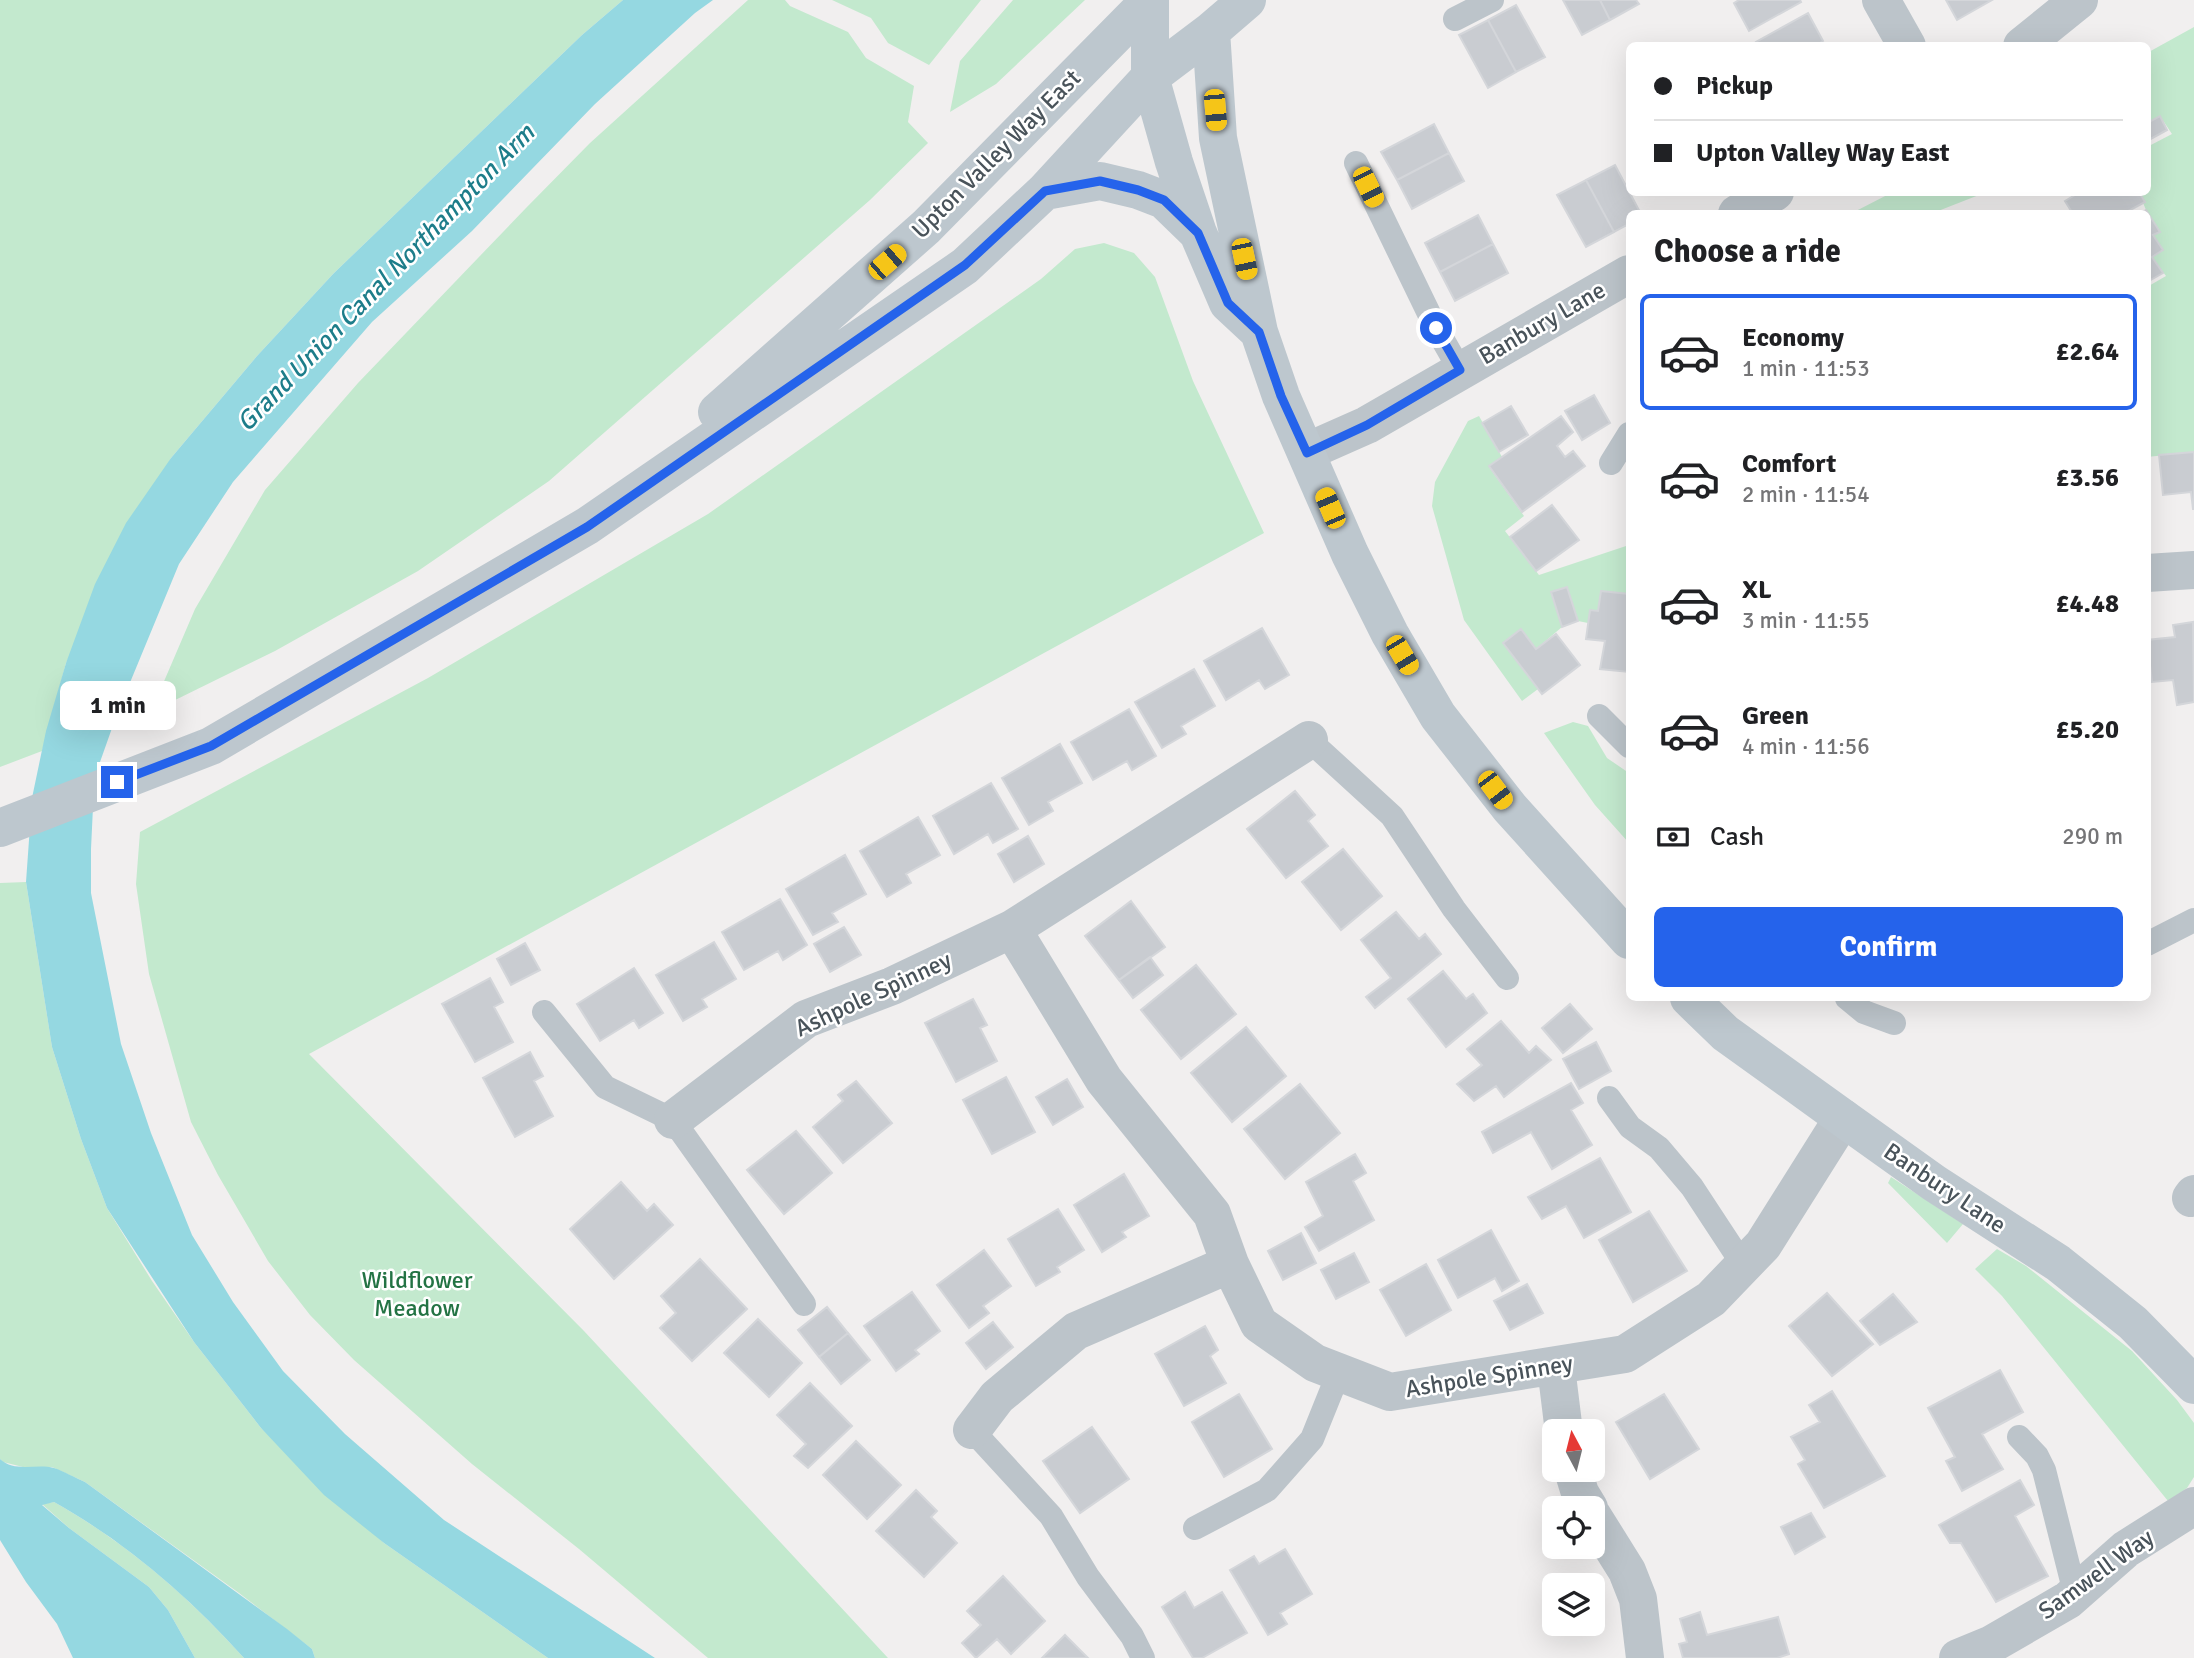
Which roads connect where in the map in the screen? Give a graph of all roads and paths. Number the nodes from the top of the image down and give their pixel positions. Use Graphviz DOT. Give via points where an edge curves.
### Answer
graph roads {
  1 [pos="1150,0"];
  2 [pos="1247,0"];
  3 [pos="1492,0"];
  4 [pos="1881,0"];
  5 [pos="2079,0"];
  6 [pos="1455,19"];
  7 [pos="1211,32"];
  8 [pos="1905,42"];
  9 [pos="2027,42"];
  10 [pos="1150,76"];
  11 [pos="1356,163"];
  12 [pos="1045,191"];
  13 [pos="1768,196"];
  14 [pos="1744,210"];
  15 [pos="1198,233"];
  16 [pos="1626,276"];
  17 [pos="1259,332"];
  18 [pos="1460,370"];
  19 [pos="1626,439"];
  20 [pos="1307,453"];
  21 [pos="1611,463"];
  22 [pos="587,527"];
  23 [pos="2194,570"];
  24 [pos="2151,573"];
  25 [pos="1600,716"];
  26 [pos="1309,740"];
  27 [pos="1626,743"];
  28 [pos="0,828"];
  29 [pos="2194,920"];
  30 [pos="1012,929"];
  31 [pos="1626,934"];
  32 [pos="2151,942"];
  33 [pos="1507,978"];
  34 [pos="1692,1001"];
  35 [pos="1851,1001"];
  36 [pos="544,1012"];
  37 [pos="1894,1023"];
  38 [pos="1609,1098"];
  39 [pos="1843,1118"];
  40 [pos="673,1120"];
  41 [pos="1230,1265"];
  42 [pos="1736,1273"];
  43 [pos="804,1304"];
  44 [pos="1556,1367"];
  45 [pos="1339,1372"];
  46 [pos="2194,1385"];
  47 [pos="1562,1419"];
  48 [pos="972,1430"];
  49 [pos="2019,1437"];
  50 [pos="2194,1506"];
  51 [pos="1195,1528"];
  52 [pos="1605,1535"];
  53 [pos="2075,1593"];
  54 [pos="1143,1658"];
  55 [pos="1645,1658"];
  56 [pos="1958,1658"];
  1 -- 10 [label="street"];
  1 -- 22 [label="street, Upton Valley Way East" via="926,227"];
  2 -- 7 [label="street, Upton Valley Way East"];
  3 -- 6 [label="lane"];
  4 -- 8 [label="street"];
  5 -- 9 [label="street"];
  7 -- 10 [label="street, Upton Valley Way East"];
  7 -- 17 [label="street" via="1218,138"];
  10 -- 12 [label="street, Upton Valley Way East"];
  10 -- 15 [label="street"];
  11 -- 18 [label="lane"];
  12 -- 15 [label="street" via="1100,181 1138,190 1164,200"];
  12 -- 22 [label="street, Upton Valley Way East" via="965,265"];
  13 -- 14 [label="street"];
  15 -- 17 [label="street" via="1228,303"];
  16 -- 18 [label="street, Banbury Lane"];
  17 -- 20 [label="street"];
  18 -- 20 [label="street, Banbury Lane" via="1367,425"];
  19 -- 21 [label="lane"];
  20 -- 31 [label="street" via="1368,592 1438,716 1510,808"];
  22 -- 28 [label="street, Upton Valley Way East" via="211,746"];
  23 -- 24 [label="street"];
  25 -- 27 [label="lane"];
  26 -- 30 [label="street, Ashpole Spinney"];
  26 -- 33 [label="lane" via="1392,816"];
  29 -- 32 [label="lane"];
  30 -- 40 [label="street, Ashpole Spinney" via="892,986 806,1019"];
  30 -- 41 [label="street, Ashpole Spinney" via="1104,1080 1212,1214"];
  34 -- 39 [label="street, Banbury Lane" via="1726,1033"];
  35 -- 37 [label="lane" via="1864,1012"];
  36 -- 40 [label="lane" via="605,1087"];
  38 -- 42 [label="lane" via="1630,1127 1659,1148 1692,1187 1736,1254"];
  39 -- 42 [label="street, Ashpole Spinney" via="1763,1245"];
  39 -- 46 [label="street, Banbury Lane" via="2058,1263 2133,1323"];
  40 -- 43 [label="lane"];
  41 -- 45 [label="street, Ashpole Spinney" via="1259,1324 1315,1363"];
  41 -- 48 [label="street" via="1076,1331 997,1397"];
  42 -- 44 [label="street, Ashpole Spinney" via="1711,1299 1625,1354"];
  44 -- 45 [label="street, Ashpole Spinney" via="1390,1392"];
  44 -- 47 [label="street"];
  45 -- 51 [label="lane" via="1312,1439 1266,1490"];
  48 -- 54 [label="lane" via="1051,1516"];
  49 -- 53 [label="lane" via="2044,1471"];
  50 -- 53 [label="street, Samwell Way" via="2126,1549"];
  52 -- 55 [label="street" via="1638,1599"];
  53 -- 56 [label="street, Samwell Way" via="1992,1644"];
}
